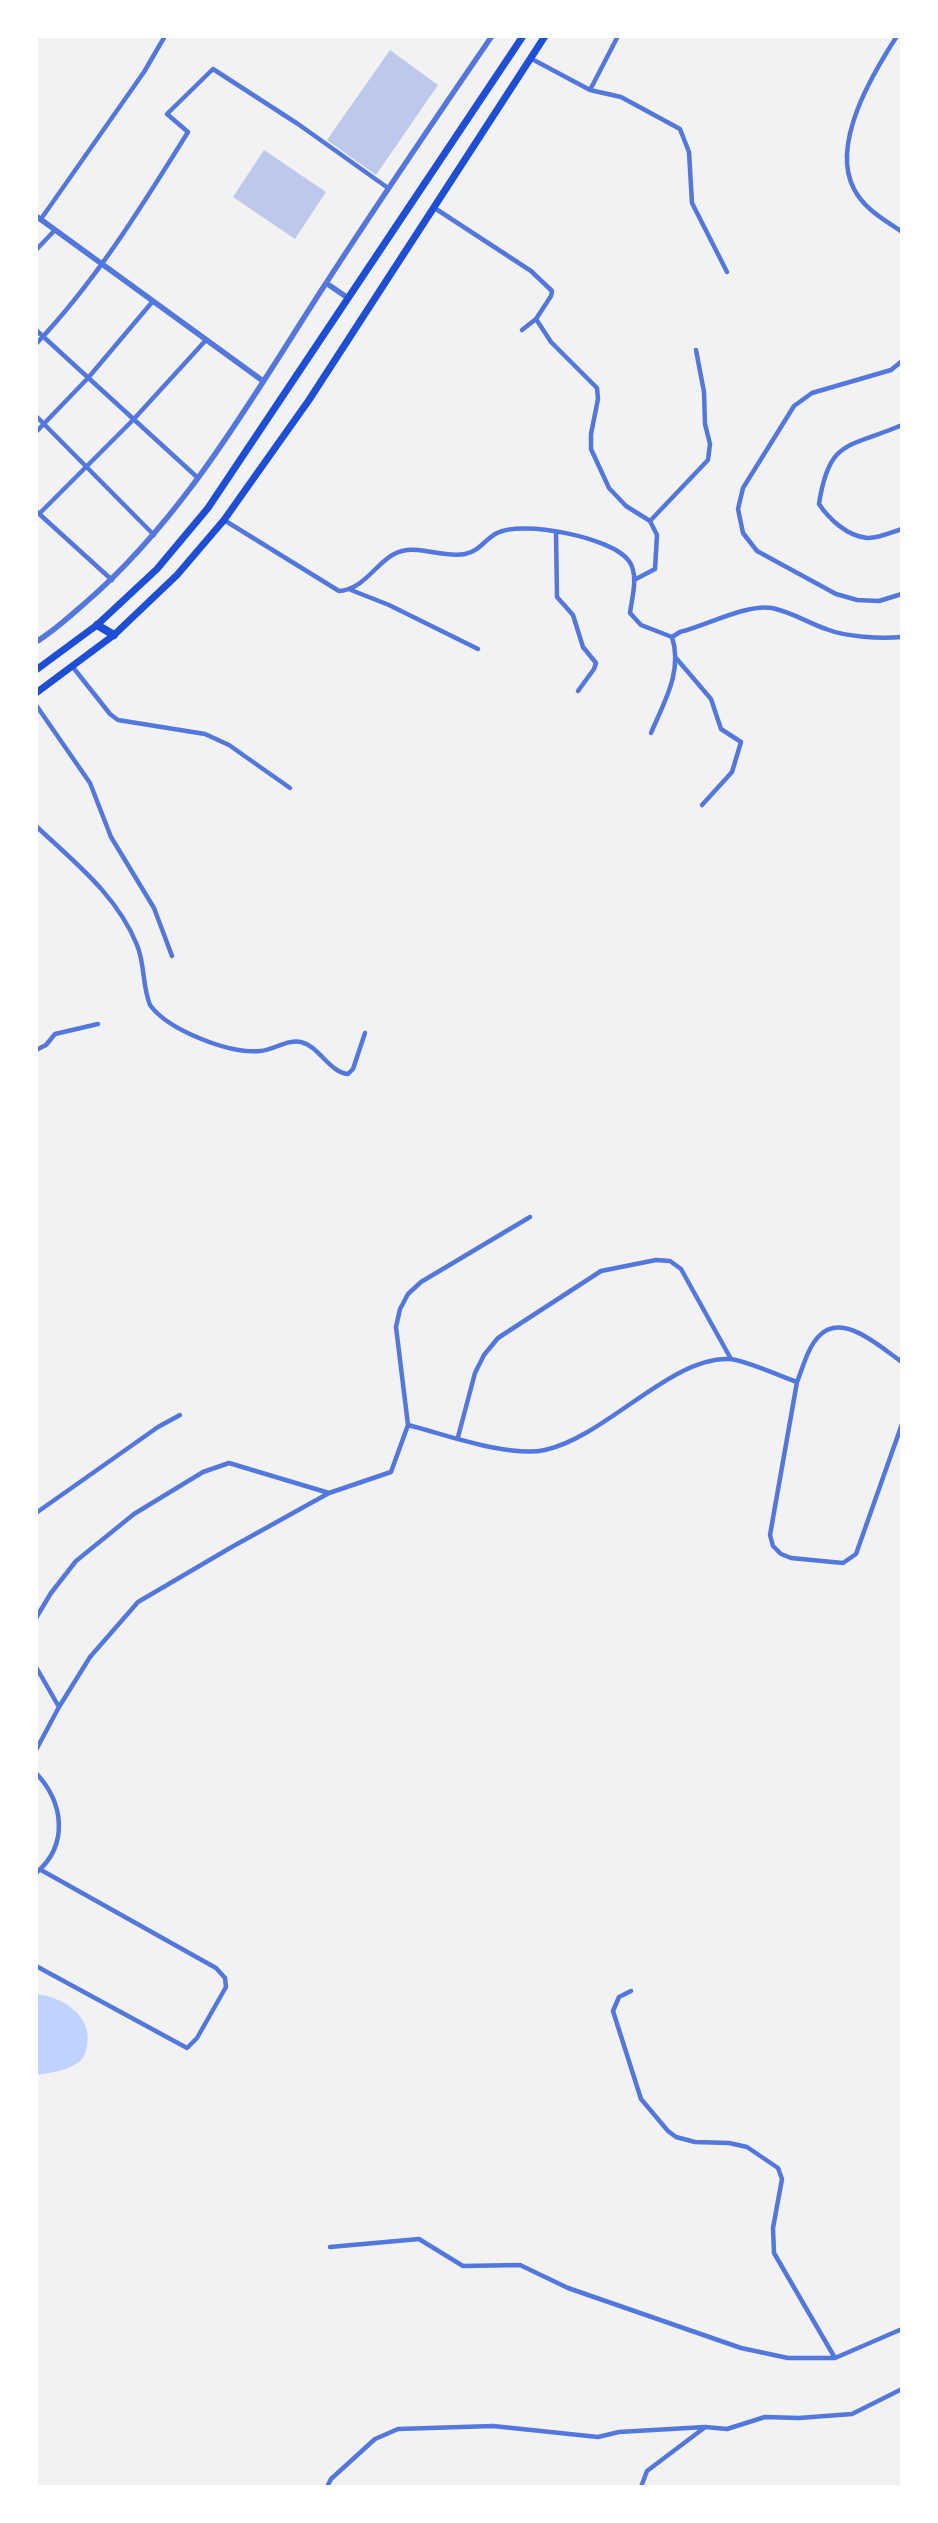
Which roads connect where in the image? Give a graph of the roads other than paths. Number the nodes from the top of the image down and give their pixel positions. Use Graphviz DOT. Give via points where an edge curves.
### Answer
graph roads {
  1 [pos="165,36"];
  2 [pos="492,36"];
  3 [pos="523,36"];
  4 [pos="545,36"];
  5 [pos="618,36"];
  6 [pos="897,36"];
  7 [pos="530,58"];
  8 [pos="590,90"];
  9 [pos="388,188"];
  10 [pos="434,207"];
  11 [pos="38,218"];
  12 [pos="55,230"];
  13 [pos="902,232"];
  14 [pos="36,250"];
  15 [pos="102,264"];
  16 [pos="727,272"];
  17 [pos="326,283"];
  18 [pos="348,298"];
  19 [pos="153,301"];
  20 [pos="536,319"];
  21 [pos="36,330"];
  22 [pos="522,330"];
  23 [pos="43,337"];
  24 [pos="206,340"];
  25 [pos="36,344"];
  26 [pos="696,350"];
  27 [pos="902,361"];
  28 [pos="88,378"];
  29 [pos="263,381"];
  30 [pos="36,416"];
  31 [pos="133,420"];
  32 [pos="44,424"];
  33 [pos="902,425"];
  34 [pos="36,432"];
  35 [pos="87,468"];
  36 [pos="198,478"];
  37 [pos="38,513"];
  38 [pos="224,520"];
  39 [pos="650,521"];
  40 [pos="902,529"];
  41 [pos="556,532"];
  42 [pos="154,535"];
  43 [pos="112,580"];
  44 [pos="634,580"];
  45 [pos="351,590"];
  46 [pos="902,594"];
  47 [pos="97,625"];
  48 [pos="114,635"];
  49 [pos="672,637"];
  50 [pos="902,637"];
  51 [pos="36,642"];
  52 [pos="478,649"];
  53 [pos="676,658"];
  54 [pos="72,666"];
  55 [pos="36,670"];
  56 [pos="578,691"];
  57 [pos="36,694"];
  58 [pos="36,705"];
  59 [pos="651,733"];
  60 [pos="290,788"];
  61 [pos="702,805"];
  62 [pos="36,826"];
  63 [pos="172,956"];
  64 [pos="98,1024"];
  65 [pos="365,1033"];
  66 [pos="36,1050"];
  67 [pos="530,1217"];
  68 [pos="730,1359"];
  69 [pos="902,1362"];
  70 [pos="797,1382"];
  71 [pos="180,1415"];
  72 [pos="902,1424"];
  73 [pos="408,1425"];
  74 [pos="458,1437"];
  75 [pos="329,1493"];
  76 [pos="36,1513"];
  77 [pos="36,1618"];
  78 [pos="36,1667"];
  79 [pos="60,1707"];
  80 [pos="36,1750"];
  81 [pos="36,1773"];
  82 [pos="41,1870"];
  83 [pos="36,1874"];
  84 [pos="36,1966"];
  85 [pos="631,1991"];
  86 [pos="330,2247"];
  87 [pos="902,2329"];
  88 [pos="835,2358"];
  89 [pos="902,2389"];
  90 [pos="706,2427"];
  91 [pos="327,2487"];
  92 [pos="641,2487"];
  1 -- 11 [label="street" via="144,72"];
  2 -- 9 [label="street"];
  3 -- 18 [label="main road"];
  4 -- 7 [label="main road"];
  5 -- 8 [label="street"];
  6 -- 13 [label="street" via="875,70 858,108 847,164 853,188 866,206"];
  7 -- 8 [label="street"];
  7 -- 10 [label="main road"];
  8 -- 16 [label="street" via="621,97 680,129 689,152 692,202"];
  9 -- 15 [label="street" via="213,69 167,114 188,132"];
  9 -- 17 [label="street"];
  10 -- 20 [label="street" via="531,271 552,291"];
  10 -- 38 [label="main road" via="309,400"];
  11 -- 12 [label="street"];
  12 -- 14 [label="street"];
  12 -- 15 [label="street"];
  15 -- 19 [label="street"];
  15 -- 23 [label="street"];
  17 -- 18 [label="street"];
  17 -- 29 [label="street"];
  18 -- 47 [label="main road" via="208,508 157,569"];
  19 -- 24 [label="street"];
  19 -- 28 [label="street"];
  20 -- 22 [label="street"];
  20 -- 39 [label="street" via="551,342 597,388 591,449 609,488 626,506"];
  21 -- 23 [label="street"];
  23 -- 25 [label="street"];
  23 -- 28 [label="street"];
  24 -- 29 [label="street"];
  24 -- 31 [label="street"];
  26 -- 39 [label="street" via="710,444 708,460"];
  27 -- 46 [label="street" via="891,370 812,393 794,406 743,488 738,509 743,533 757,551 836,594 857,600 879,601"];
  28 -- 31 [label="street"];
  28 -- 32 [label="street"];
  29 -- 36 [label="street"];
  30 -- 32 [label="street"];
  31 -- 35 [label="street"];
  31 -- 36 [label="street"];
  32 -- 34 [label="street"];
  32 -- 35 [label="street"];
  33 -- 40 [label="street" via="849,444 833,458 823,477 819,504 827,516 859,536 868,538"];
  35 -- 37 [label="street"];
  35 -- 42 [label="street"];
  36 -- 42 [label="street"];
  37 -- 43 [label="street"];
  38 -- 45 [label="street" via="330,588"];
  38 -- 48 [label="main road" via="177,575"];
  39 -- 44 [label="street" via="657,534 655,569"];
  41 -- 44 [label="street" via="588,536 611,547 629,560"];
  41 -- 45 [label="street" via="528,528 497,533 466,554 440,555 417,550 400,552"];
  41 -- 56 [label="street" via="557,597 573,615 583,648 596,663"];
  42 -- 43 [label="street"];
  43 -- 51 [label="street"];
  44 -- 49 [label="street" via="630,612 641,625"];
  45 -- 52 [label="street"];
  47 -- 48 [label="highway"];
  47 -- 55 [label="main road"];
  48 -- 54 [label="main road"];
  49 -- 50 [label="street" via="746,611 771,608 801,617 827,630 881,638"];
  49 -- 53 [label="street"];
  53 -- 59 [label="street" via="672,683"];
  53 -- 61 [label="street" via="711,699 721,728 738,738 741,745 732,772"];
  54 -- 57 [label="main road"];
  54 -- 60 [label="street" via="118,720 205,734 229,745"];
  58 -- 63 [label="street" via="90,783 111,837 154,908"];
  62 -- 65 [label="street" via="92,879 120,912 138,946 150,1005 183,1032 250,1052 299,1041 340,1072 348,1074 353,1069"];
  64 -- 66 [label="street" via="55,1034 46,1045"];
  67 -- 73 [label="street" via="421,1282 408,1294 396,1327"];
  68 -- 70 [label="street"];
  68 -- 74 [label="street" via="710,1361 679,1373 587,1433 550,1448 519,1451"];
  68 -- 74 [label="street" via="681,1269 670,1262 656,1260 601,1271 498,1338 484,1354 474,1373"];
  69 -- 70 [label="street" via="856,1332 843,1328 828,1329 818,1336"];
  70 -- 72 [label="street" via="770,1535 781,1554 791,1558 843,1563 856,1554"];
  71 -- 76 [label="street"];
  73 -- 74 [label="street"];
  73 -- 75 [label="street" via="391,1472"];
  75 -- 77 [label="street" via="229,1463 203,1472 134,1514 76,1561"];
  75 -- 79 [label="street" via="138,1602 90,1657"];
  78 -- 79 [label="street"];
  79 -- 80 [label="street"];
  81 -- 82 [label="street" via="45,1783 60,1821 58,1841"];
  82 -- 83 [label="street"];
  82 -- 84 [label="street" via="216,1968 225,1978 226,1987 197,2038 187,2048"];
  85 -- 88 [label="street" via="619,1997 613,2011 641,2099 676,2137 695,2142 739,2144 754,2150 778,2168 782,2179 773,2228 774,2253"];
  86 -- 88 [label="street" via="419,2239 463,2266 520,2265 568,2288 741,2348 788,2358"];
  87 -- 88 [label="street"];
  89 -- 90 [label="street" via="852,2414 765,2417 727,2430"];
  90 -- 91 [label="street" via="619,2432 598,2437 493,2426 398,2429 375,2439 331,2479"];
  90 -- 92 [label="street" via="647,2471"];
}
